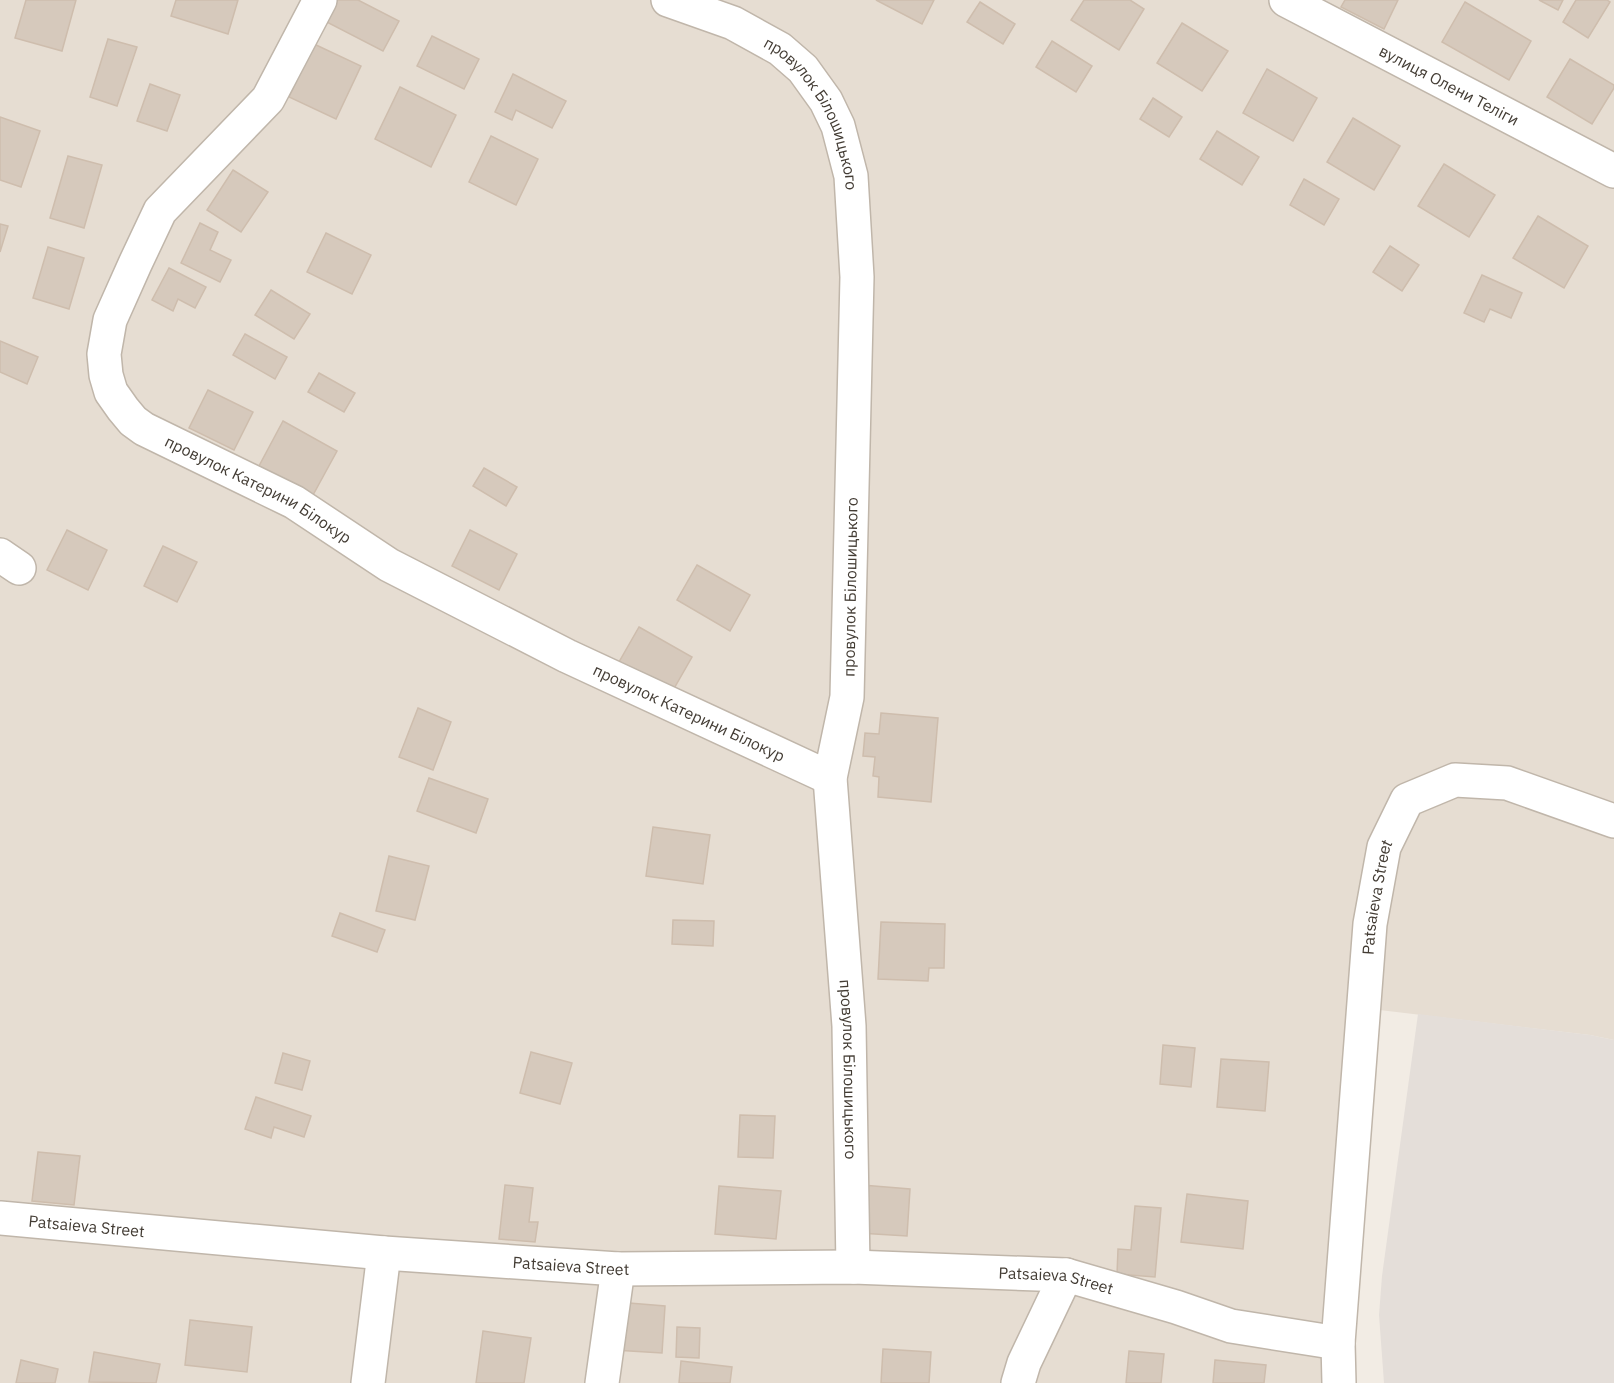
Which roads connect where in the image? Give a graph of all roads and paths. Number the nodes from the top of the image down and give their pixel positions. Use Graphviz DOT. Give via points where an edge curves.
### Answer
graph roads {
  1 [pos="320,0"];
  2 [pos="668,0"];
  3 [pos="1286,0"];
  4 [pos="1614,171"];
  5 [pos="830,778"];
  6 [pos="1614,821"];
  7 [pos="0,1218"];
  8 [pos="384,1253"];
  9 [pos="853,1267"];
  10 [pos="618,1269"];
  11 [pos="1066,1275"];
  12 [pos="1338,1343"];
  13 [pos="368,1383"];
  14 [pos="602,1383"];
  15 [pos="1018,1383"];
  16 [pos="1339,1383"];
  1 -- 5 [label="street, провулок Катерини Білокур" via="268,99 160,211 110,321 104,354 111,392 144,429 294,502 388,565 567,657"];
  2 -- 5 [label="street, провулок Білошицького" via="733,23 780,49 803,69 838,126 851,176 857,277 847,697"];
  3 -- 4 [label="street, вулиця Олени Теліги"];
  5 -- 9 [label="street, провулок Білошицького" via="849,1026"];
  6 -- 12 [label="street, Patsaieva Street" via="1507,783 1455,780 1407,801 1384,847 1370,924"];
  7 -- 8 [label="street, Patsaieva Street"];
  8 -- 10 [label="street, Patsaieva Street"];
  8 -- 13 [label="street"];
  9 -- 10 [label="street, Patsaieva Street"];
  9 -- 11 [label="street, Patsaieva Street"];
  10 -- 14 [label="street"];
  11 -- 12 [label="street, Patsaieva Street" via="1231,1326"];
  11 -- 15 [label="street"];
  12 -- 16 [label="street"];
}
